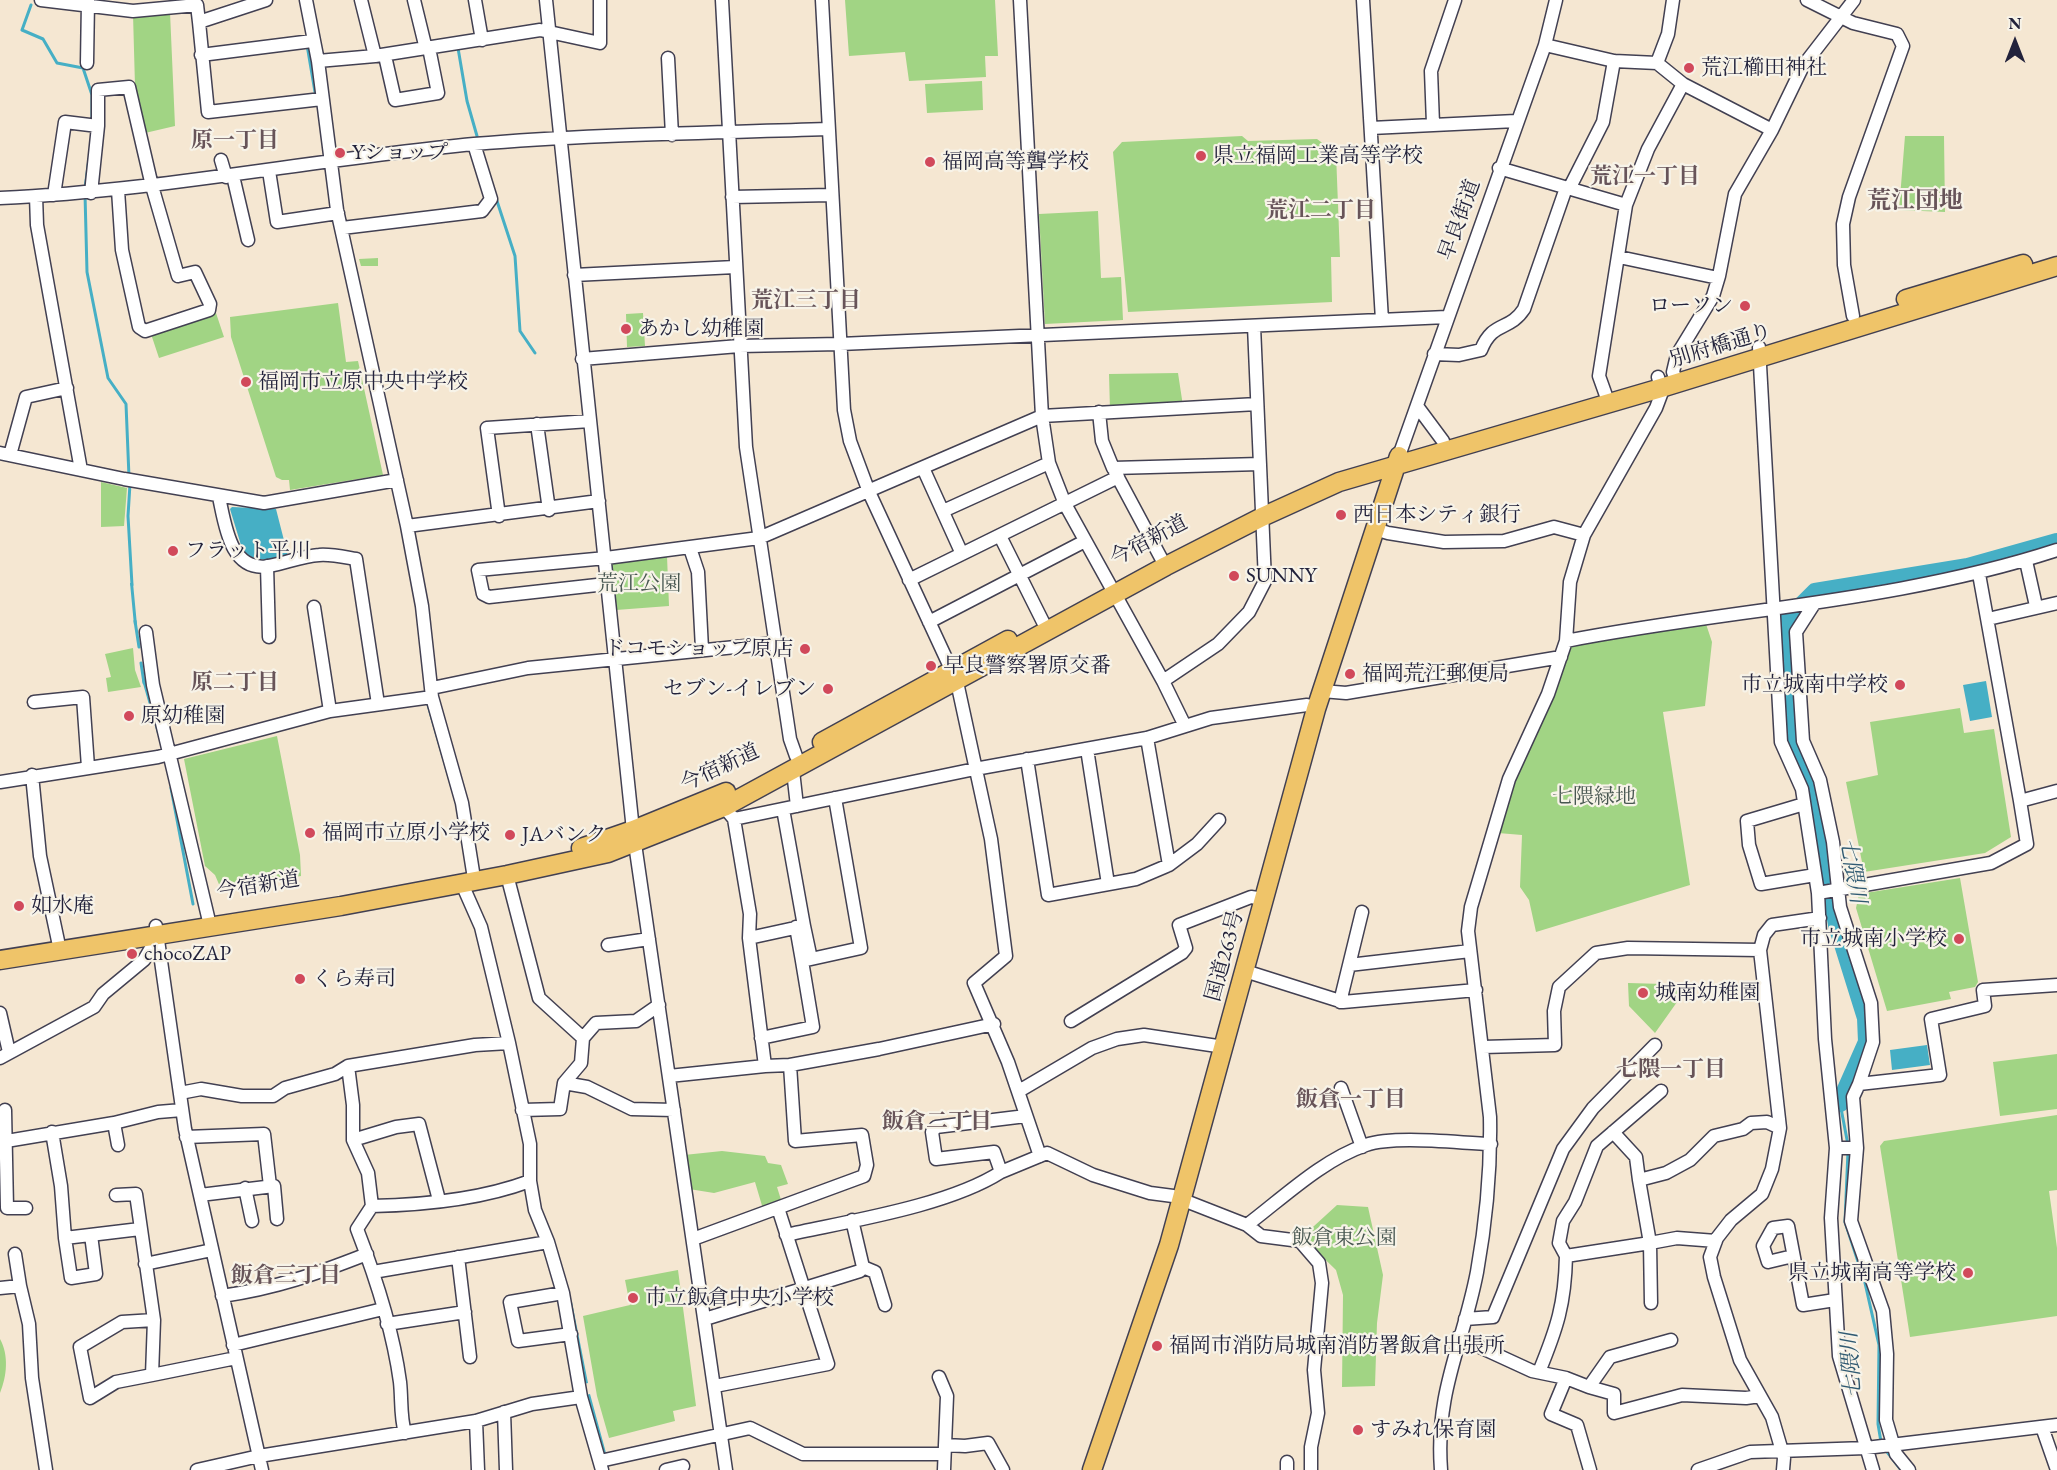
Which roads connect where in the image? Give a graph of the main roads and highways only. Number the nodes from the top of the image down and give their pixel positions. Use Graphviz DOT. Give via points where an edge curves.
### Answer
graph roads {
  1 [pos="2057,254"];
  2 [pos="2057,266"];
  3 [pos="1759,352"];
  4 [pos="1608,399"];
  5 [pos="1398,459"];
  6 [pos="1262,513"];
  7 [pos="1112,592"];
  8 [pos="955,676"];
  9 [pos="794,764"];
  10 [pos="634,837"];
  11 [pos="467,878"];
  12 [pos="157,931"];
  13 [pos="0,951"];
  14 [pos="0,960"];
  15 [pos="1092,1470"];
  1 -- 3 [label="highway, 別府橋通り" via="1853,316"];
  2 -- 3 [label="highway, 別府橋通り"];
  3 -- 4 [label="highway, 別府橋通り"];
  4 -- 5 [label="highway, 別府橋通り"];
  4 -- 5 [label="highway, 別府橋通り" via="1443,441"];
  5 -- 6 [label="highway, 今宿新道" via="1330,478"];
  5 -- 15 [label="highway, 国道263号" via="1316,709 1182,1199"];
  6 -- 7 [label="highway, 今宿新道"];
  6 -- 7 [label="highway, 今宿新道" via="1161,558"];
  7 -- 8 [label="highway, 今宿新道"];
  7 -- 8 [label="highway, 今宿新道" via="1043,622"];
  8 -- 9 [label="highway, 今宿新道"];
  9 -- 10 [label="highway, 今宿新道"];
  9 -- 10 [label="highway, 今宿新道" via="729,813"];
  10 -- 11 [label="highway, 今宿新道"];
  10 -- 11 [label="highway, 今宿新道" via="608,853 507,875"];
  11 -- 12 [label="highway, 今宿新道"];
  11 -- 12 [label="highway, 今宿新道" via="208,917"];
  12 -- 13 [label="highway, 今宿新道"];
  12 -- 14 [label="highway, 今宿新道"];
}
